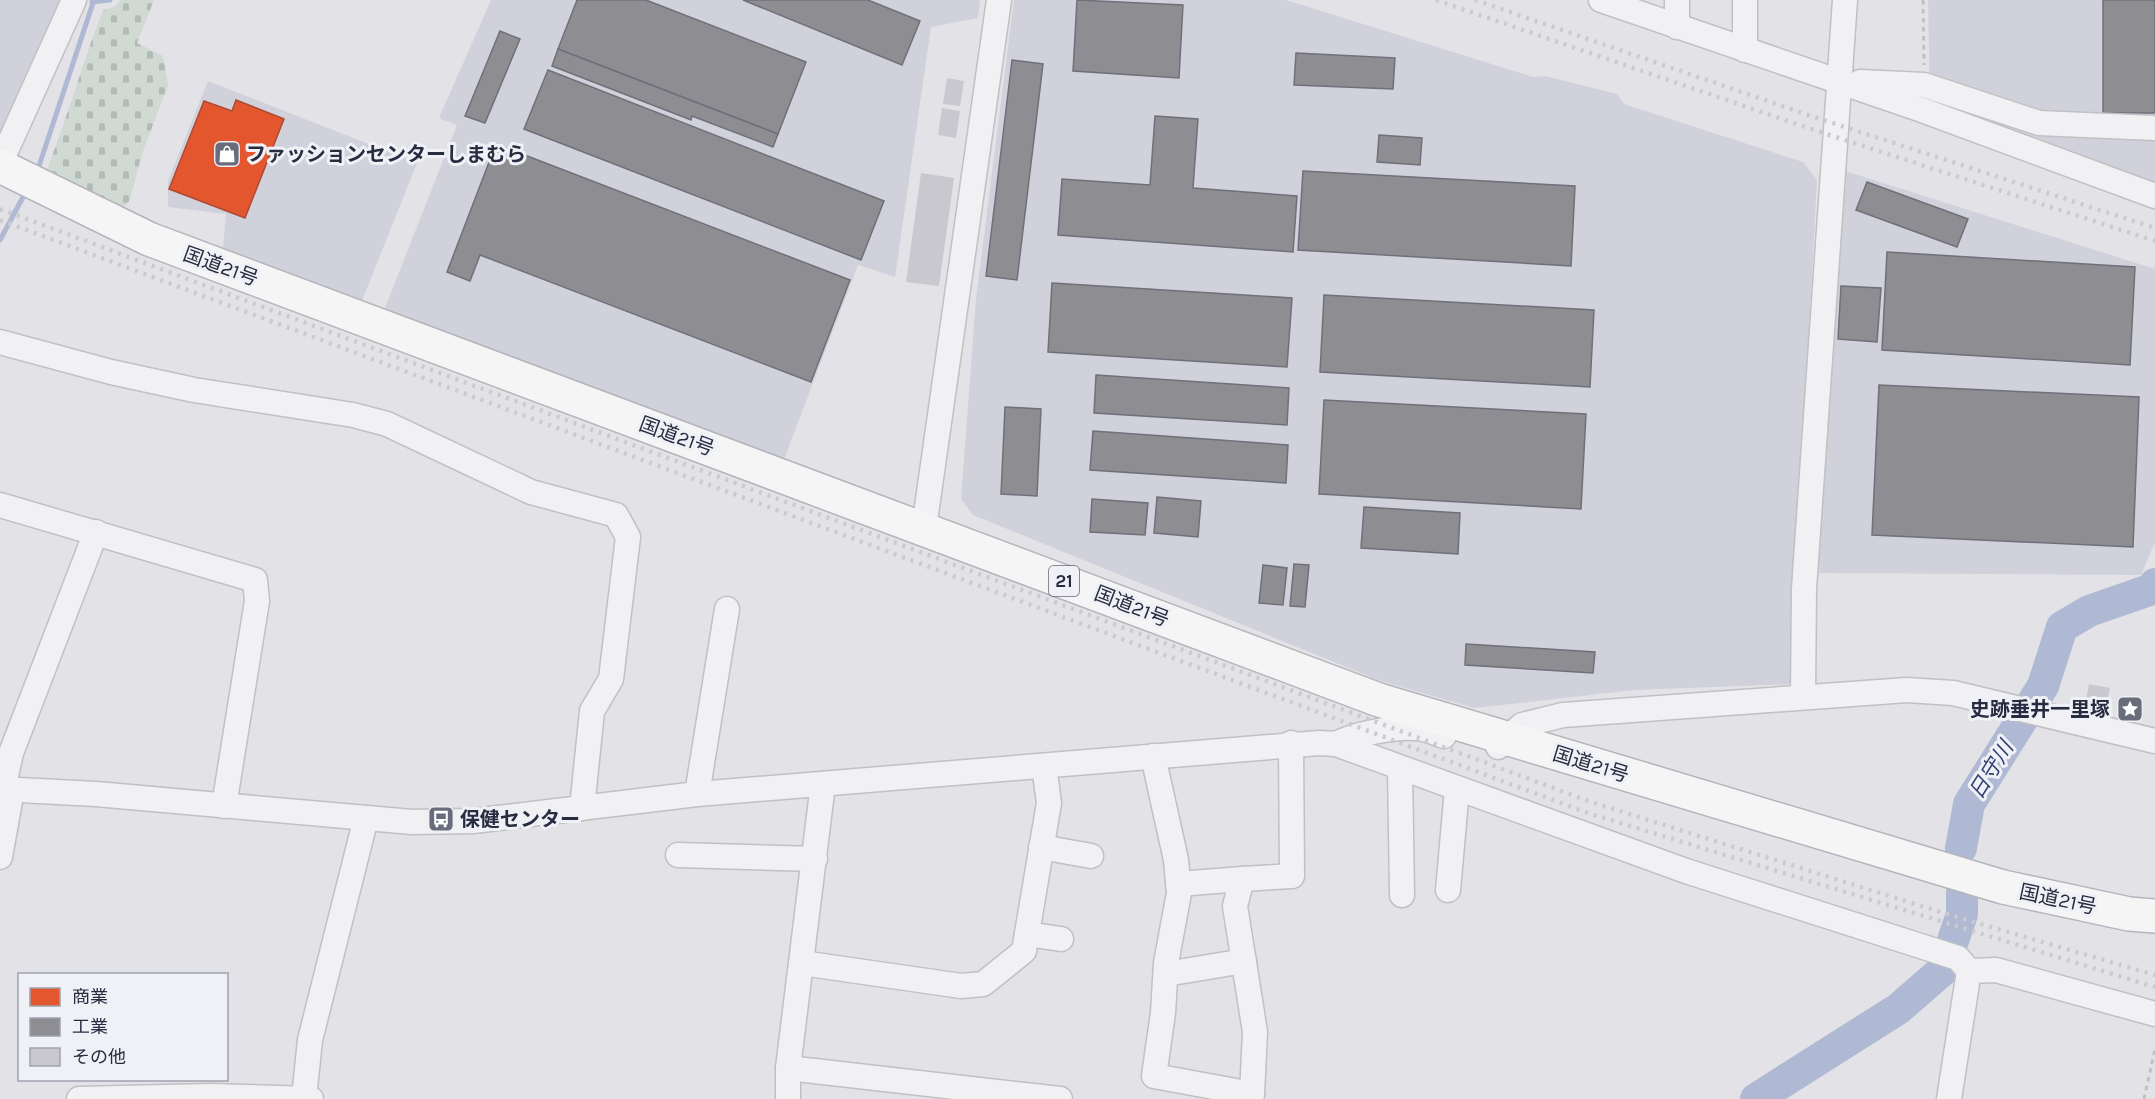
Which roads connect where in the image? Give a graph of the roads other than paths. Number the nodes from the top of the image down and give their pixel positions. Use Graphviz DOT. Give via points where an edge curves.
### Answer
graph roads {
  1 [pos="74,0"];
  2 [pos="999,0"];
  3 [pos="1601,0"];
  4 [pos="1677,0"];
  5 [pos="1745,0"];
  6 [pos="1845,0"];
  7 [pos="1677,27"];
  8 [pos="1745,50"];
  9 [pos="1840,82"];
  10 [pos="2155,128"];
  11 [pos="0,165"];
  12 [pos="2155,196"];
  13 [pos="0,342"];
  14 [pos="0,505"];
  15 [pos="924,528"];
  16 [pos="96,532"];
  17 [pos="727,609"];
  18 [pos="1803,696"];
  19 [pos="1508,738"];
  20 [pos="2155,741"];
  21 [pos="1291,743"];
  22 [pos="1336,744"];
  23 [pos="1153,756"];
  24 [pos="1044,766"];
  25 [pos="1400,770"];
  26 [pos="823,784"];
  27 [pos="1457,789"];
  28 [pos="5,790"];
  29 [pos="697,794"];
  30 [pos="225,806"];
  31 [pos="582,808"];
  32 [pos="366,818"];
  33 [pos="1041,847"];
  34 [pos="678,855"];
  35 [pos="1091,856"];
  36 [pos="0,857"];
  37 [pos="815,859"];
  38 [pos="1242,879"];
  39 [pos="1178,884"];
  40 [pos="1449,890"];
  41 [pos="1402,895"];
  42 [pos="2155,916"];
  43 [pos="1027,934"];
  44 [pos="1061,939"];
  45 [pos="1955,960"];
  46 [pos="1244,961"];
  47 [pos="802,963"];
  48 [pos="1166,974"];
  49 [pos="2155,1014"];
  50 [pos="788,1068"];
  51 [pos="962,1093"];
  52 [pos="1251,1096"];
  53 [pos="211,1097"];
  54 [pos="79,1099"];
  55 [pos="307,1099"];
  56 [pos="788,1099"];
  57 [pos="1060,1099"];
  58 [pos="1949,1099"];
  1 -- 11 [label="street"];
  2 -- 15 [label="street"];
  3 -- 7 [label="street"];
  4 -- 7 [label="street"];
  5 -- 8 [label="street"];
  6 -- 9 [label="street"];
  7 -- 8 [label="street"];
  8 -- 9 [label="street"];
  9 -- 10 [label="street" via="1924,85 2039,123"];
  9 -- 12 [label="street"];
  9 -- 18 [label="street" via="1804,589"];
  11 -- 15 [label="highway, 国道21号 / 21" via="149,239"];
  13 -- 31 [label="street" via="194,390 387,424 531,492 616,515 628,537 627,549 611,679 592,711"];
  14 -- 16 [label="street"];
  15 -- 19 [label="highway, 国道21号 / 21" via="1379,700"];
  16 -- 28 [label="street" via="12,753"];
  16 -- 30 [label="street" via="255,580 257,601"];
  17 -- 29 [label="street"];
  18 -- 19 [label="street" via="1563,715 1522,725"];
  18 -- 20 [label="street" via="1907,690 1953,693"];
  19 -- 22 [label="street" via="1492,749 1408,728 1354,736"];
  19 -- 42 [label="highway, 国道21号 / 21" via="2003,887"];
  21 -- 22 [label="street"];
  21 -- 23 [label="street"];
  21 -- 38 [label="street" via="1292,876"];
  22 -- 25 [label="street"];
  23 -- 24 [label="street"];
  23 -- 39 [label="street"];
  24 -- 26 [label="street"];
  24 -- 33 [label="street" via="1049,803"];
  25 -- 27 [label="street"];
  25 -- 41 [label="street"];
  26 -- 29 [label="street"];
  26 -- 37 [label="street"];
  27 -- 40 [label="street"];
  27 -- 45 [label="street" via="1686,871"];
  28 -- 30 [label="street"];
  28 -- 36 [label="street"];
  29 -- 31 [label="street"];
  30 -- 32 [label="street"];
  31 -- 32 [label="street" via="473,821"];
  32 -- 55 [label="street" via="310,1040"];
  33 -- 35 [label="street"];
  33 -- 43 [label="street"];
  34 -- 37 [label="street"];
  37 -- 47 [label="street"];
  38 -- 39 [label="street"];
  38 -- 46 [label="street" via="1235,906"];
  39 -- 48 [label="street"];
  43 -- 44 [label="street"];
  43 -- 47 [label="street" via="1024,951 1016,958 983,984 961,987"];
  45 -- 49 [label="street"];
  45 -- 58 [label="street"];
  46 -- 48 [label="street"];
  46 -- 52 [label="street" via="1255,1032"];
  47 -- 50 [label="street"];
  48 -- 52 [label="street" via="1154,1076"];
  50 -- 51 [label="street"];
  50 -- 56 [label="street"];
  51 -- 57 [label="street"];
  53 -- 54 [label="street"];
  53 -- 55 [label="street"];
}
